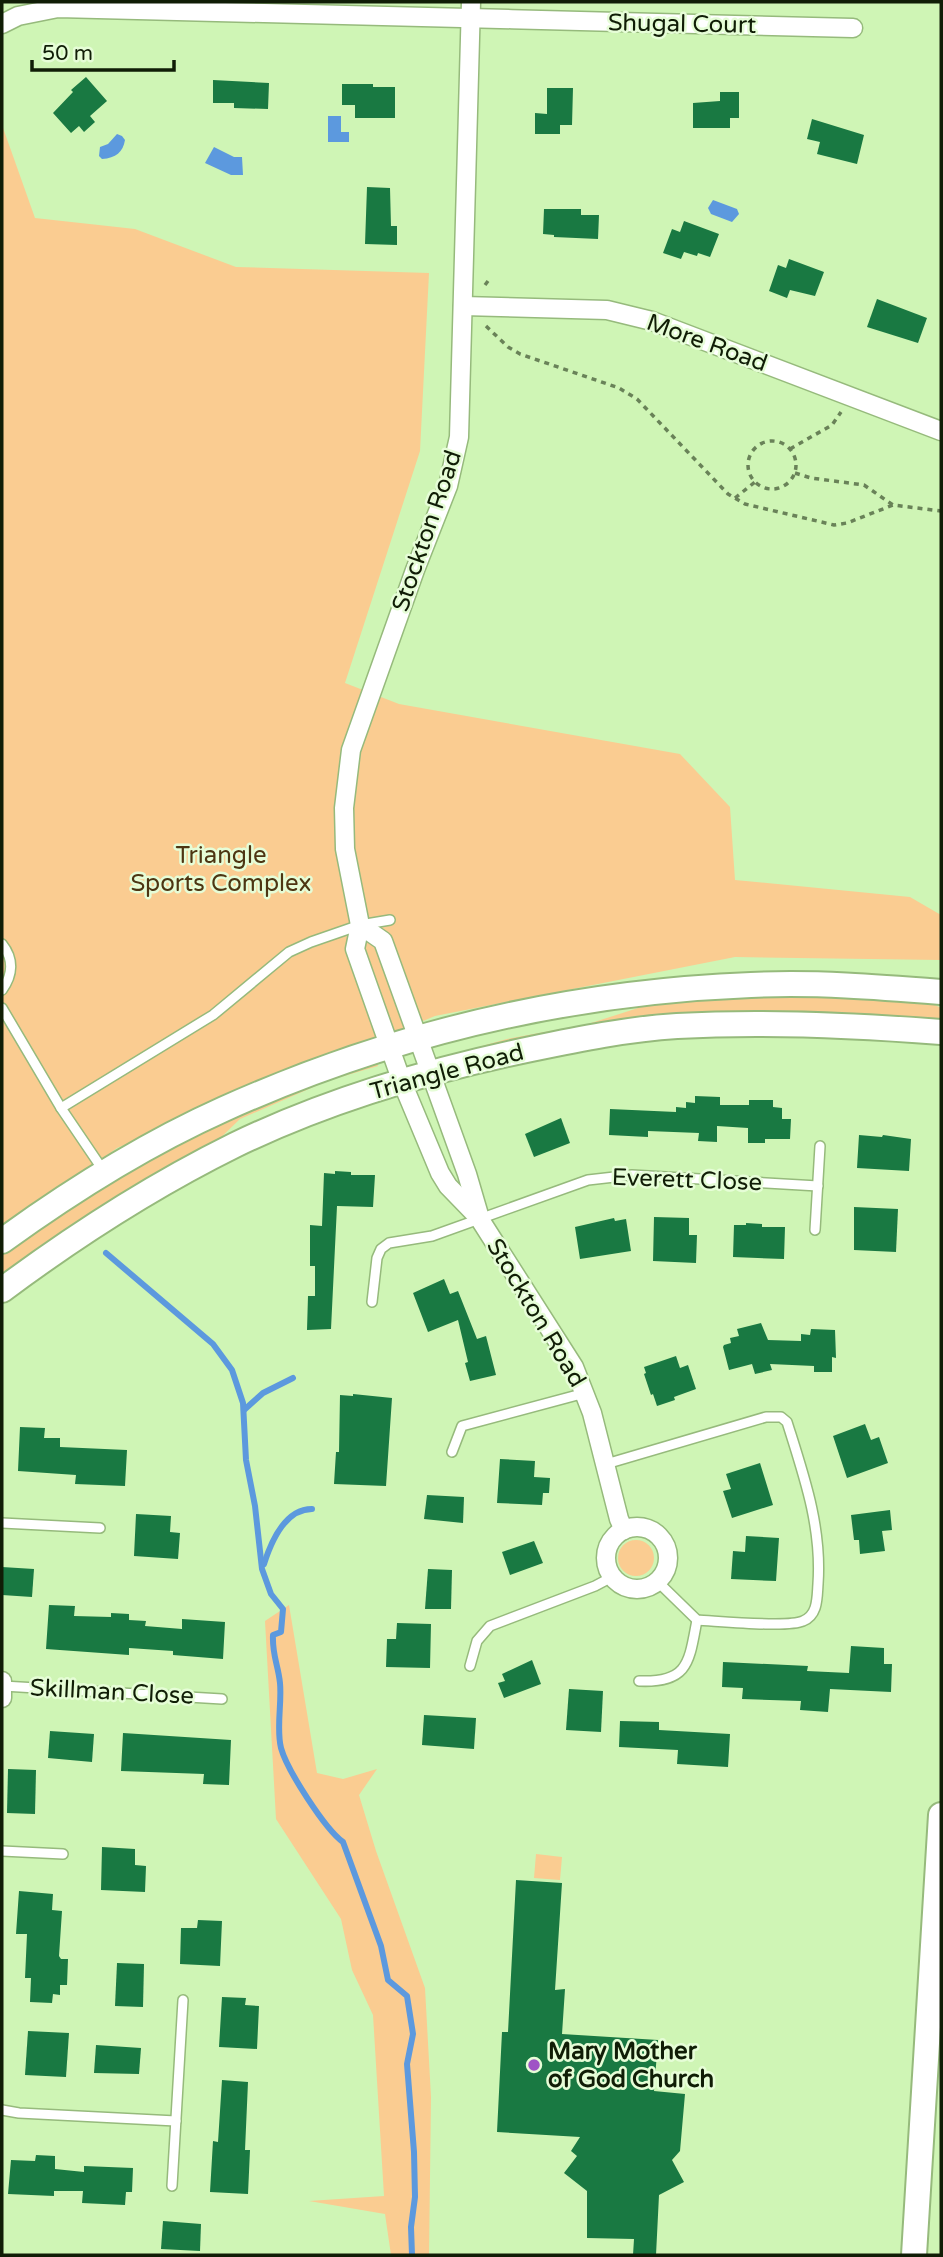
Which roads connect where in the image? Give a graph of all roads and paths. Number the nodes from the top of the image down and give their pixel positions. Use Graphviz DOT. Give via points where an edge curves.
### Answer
graph roads {
  1 [pos="470,10"];
  2 [pos="2,24"];
  3 [pos="853,28"];
  4 [pos="463,306"];
  5 [pos="486,326"];
  6 [pos="841,411"];
  7 [pos="941,431"];
  8 [pos="790,450"];
  9 [pos="795,473"];
  10 [pos="755,482"];
  11 [pos="735,498"];
  12 [pos="892,505"];
  13 [pos="941,511"];
  14 [pos="390,920"];
  15 [pos="360,926"];
  16 [pos="2,944"];
  17 [pos="2,990"];
  18 [pos="941,992"];
  19 [pos="2,1009"];
  20 [pos="941,1032"];
  21 [pos="418,1037"];
  22 [pos="390,1045"];
  23 [pos="432,1073"];
  24 [pos="402,1082"];
  25 [pos="61,1108"];
  26 [pos="820,1146"];
  27 [pos="105,1173"];
  28 [pos="818,1185"];
  29 [pos="480,1219"];
  30 [pos="815,1230"];
  31 [pos="2,1241"];
  32 [pos="2,1290"];
  33 [pos="372,1302"];
  34 [pos="585,1393"];
  35 [pos="452,1452"];
  36 [pos="606,1464"];
  37 [pos="2,1523"];
  38 [pos="100,1528"];
  39 [pos="624,1530"];
  40 [pos="612,1577"];
  41 [pos="658,1582"];
  42 [pos="696,1620"];
  43 [pos="470,1666"];
  44 [pos="639,1681"];
  45 [pos="2,1689"];
  46 [pos="222,1699"];
  47 [pos="941,1815"];
  48 [pos="2,1851"];
  49 [pos="63,1854"];
  50 [pos="183,2000"];
  51 [pos="2,2110"];
  52 [pos="176,2121"];
  53 [pos="172,2186"];
  54 [pos="914,2255"];
  1 -- 2 [label="street, Shugal Court" via="58,8"];
  1 -- 3 [label="street, Shugal Court"];
  1 -- 4 [label="street, Stockton Road"];
  4 -- 7 [label="street, More Road" via="607,310 652,321"];
  4 -- 15 [label="street, Stockton Road" via="459,437 448,486 351,750 346,777 345,849"];
  5 -- 11 [label="path" via="520,354 637,398"];
  6 -- 8 [label="path" via="832,425"];
  8 -- 9 [label="path"];
  8 -- 10 [label="path" via="775,442 759,445 749,458"];
  9 -- 10 [label="path" via="775,489"];
  9 -- 12 [label="path" via="864,485"];
  10 -- 11 [label="path"];
  11 -- 12 [label="path" via="834,525"];
  12 -- 13 [label="path"];
  14 -- 15 [label="lane"];
  15 -- 21 [label="street, Stockton Road" via="383,941"];
  15 -- 22 [label="street, Stockton Road" via="355,949"];
  15 -- 25 [label="lane" via="289,952 213,1015"];
  16 -- 17 [label="lane" via="11,967"];
  18 -- 21 [label="street, Triangle Road" via="753,985 675,989 545,1007"];
  19 -- 25 [label="lane"];
  20 -- 23 [label="street, Triangle Road" via="815,1024 674,1027 577,1040"];
  21 -- 22 [label="street, Triangle Road"];
  21 -- 23 [label="street, Stockton Road"];
  22 -- 24 [label="street, Stockton Road"];
  22 -- 27 [label="street, Triangle Road" via="223,1109"];
  23 -- 24 [label="street, Triangle Road"];
  23 -- 29 [label="street, Stockton Road"];
  24 -- 29 [label="street, Stockton Road" via="440,1172"];
  24 -- 32 [label="street, Triangle Road" via="237,1144 79,1234"];
  25 -- 27 [label="lane"];
  26 -- 28 [label="lane"];
  27 -- 31 [label="street, Triangle Road"];
  28 -- 29 [label="lane, Everett Close" via="610,1176 569,1185"];
  28 -- 30 [label="lane"];
  29 -- 33 [label="lane, Everett Close" via="432,1236 389,1242 376,1258"];
  29 -- 34 [label="street, Stockton Road" via="563,1347"];
  34 -- 35 [label="lane" via="462,1426"];
  34 -- 36 [label="street, Stockton Road"];
  36 -- 39 [label="street, Stockton Road"];
  36 -- 42 [label="lane" via="766,1417 787,1422 815,1518 819,1565 815,1610 806,1621 789,1624"];
  37 -- 38 [label="lane"];
  39 -- 40 [label="street" via="608,1547 607,1567"];
  39 -- 41 [label="street" via="651,1530 665,1545 668,1562"];
  40 -- 41 [label="street" via="637,1590"];
  40 -- 43 [label="lane" via="490,1626 477,1641"];
  41 -- 42 [label="lane"];
  42 -- 44 [label="lane" via="689,1661 681,1670 669,1679"];
  45 -- 46 [label="lane, Skillman Close"];
  47 -- 54 [label="street" via="929,2079"];
  48 -- 49 [label="lane"];
  50 -- 52 [label="lane"];
  51 -- 52 [label="lane"];
  52 -- 53 [label="lane"];
}
